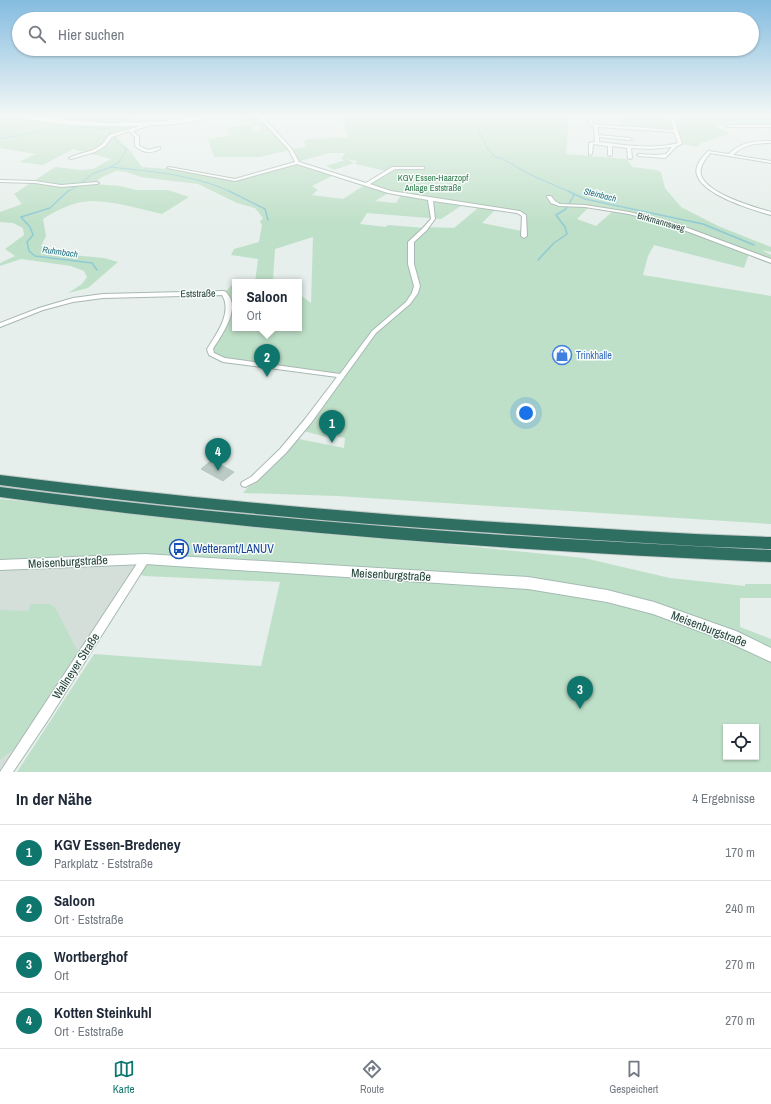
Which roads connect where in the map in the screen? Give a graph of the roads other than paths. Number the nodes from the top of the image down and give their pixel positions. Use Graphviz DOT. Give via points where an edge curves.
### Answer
graph roads {
  1 [pos="94,151"];
  2 [pos="291,151"];
  3 [pos="610,151"];
  4 [pos="629,151"];
  5 [pos="671,151"];
  6 [pos="733,151"];
  7 [pos="610,155"];
  8 [pos="639,155"];
  9 [pos="730,155"];
  10 [pos="71,158"];
  11 [pos="630,158"];
  12 [pos="771,162"];
  13 [pos="297,163"];
  14 [pos="169,168"];
  15 [pos="422,168"];
  16 [pos="0,181"];
  17 [pos="97,183"];
  18 [pos="366,185"];
  19 [pos="549,197"];
  20 [pos="430,199"];
  21 [pos="771,214"];
  22 [pos="524,236"];
  23 [pos="771,261"];
  24 [pos="0,325"];
  25 [pos="342,376"];
  26 [pos="0,480"];
  27 [pos="245,484"];
  28 [pos="0,492"];
  29 [pos="771,543"];
  30 [pos="771,556"];
  31 [pos="145,559"];
  32 [pos="0,565"];
  33 [pos="771,655"];
  34 [pos="6,772"];
  1 -- 10 [label="street"];
  2 -- 13 [label="street"];
  3 -- 7 [label="street"];
  4 -- 11 [label="street"];
  5 -- 8 [label="street" via="665,157"];
  6 -- 9 [label="street"];
  9 -- 12 [label="street"];
  9 -- 21 [label="street" via="708,152 700,164 699,176 704,185 725,197"];
  13 -- 14 [label="street" via="235,180"];
  13 -- 18 [label="street"];
  15 -- 18 [label="street" via="394,168"];
  16 -- 17 [label="street" via="61,186"];
  18 -- 20 [label="street" via="402,195"];
  19 -- 23 [label="street, Birkmannsweg" via="559,205 590,207 655,219 736,246"];
  20 -- 22 [label="street" via="518,212 524,215"];
  20 -- 25 [label="street" via="433,219 411,242 411,264 417,286 415,293 408,303 374,332"];
  24 -- 25 [label="street, Eststraße" via="73,300 103,296 224,293 228,300 226,321 210,349 211,354 223,360"];
  25 -- 27 [label="street" via="282,451 254,479"];
  26 -- 29 [label="highway" via="193,503 391,521"];
  28 -- 30 [label="highway" via="131,508 390,533"];
  31 -- 32 [label="main road, Meisenburgstraße"];
  31 -- 33 [label="main road, Meisenburgstraße" via="513,582 564,588 606,596 671,614 731,636"];
  31 -- 34 [label="street, Wallneyer Straße"];
}
